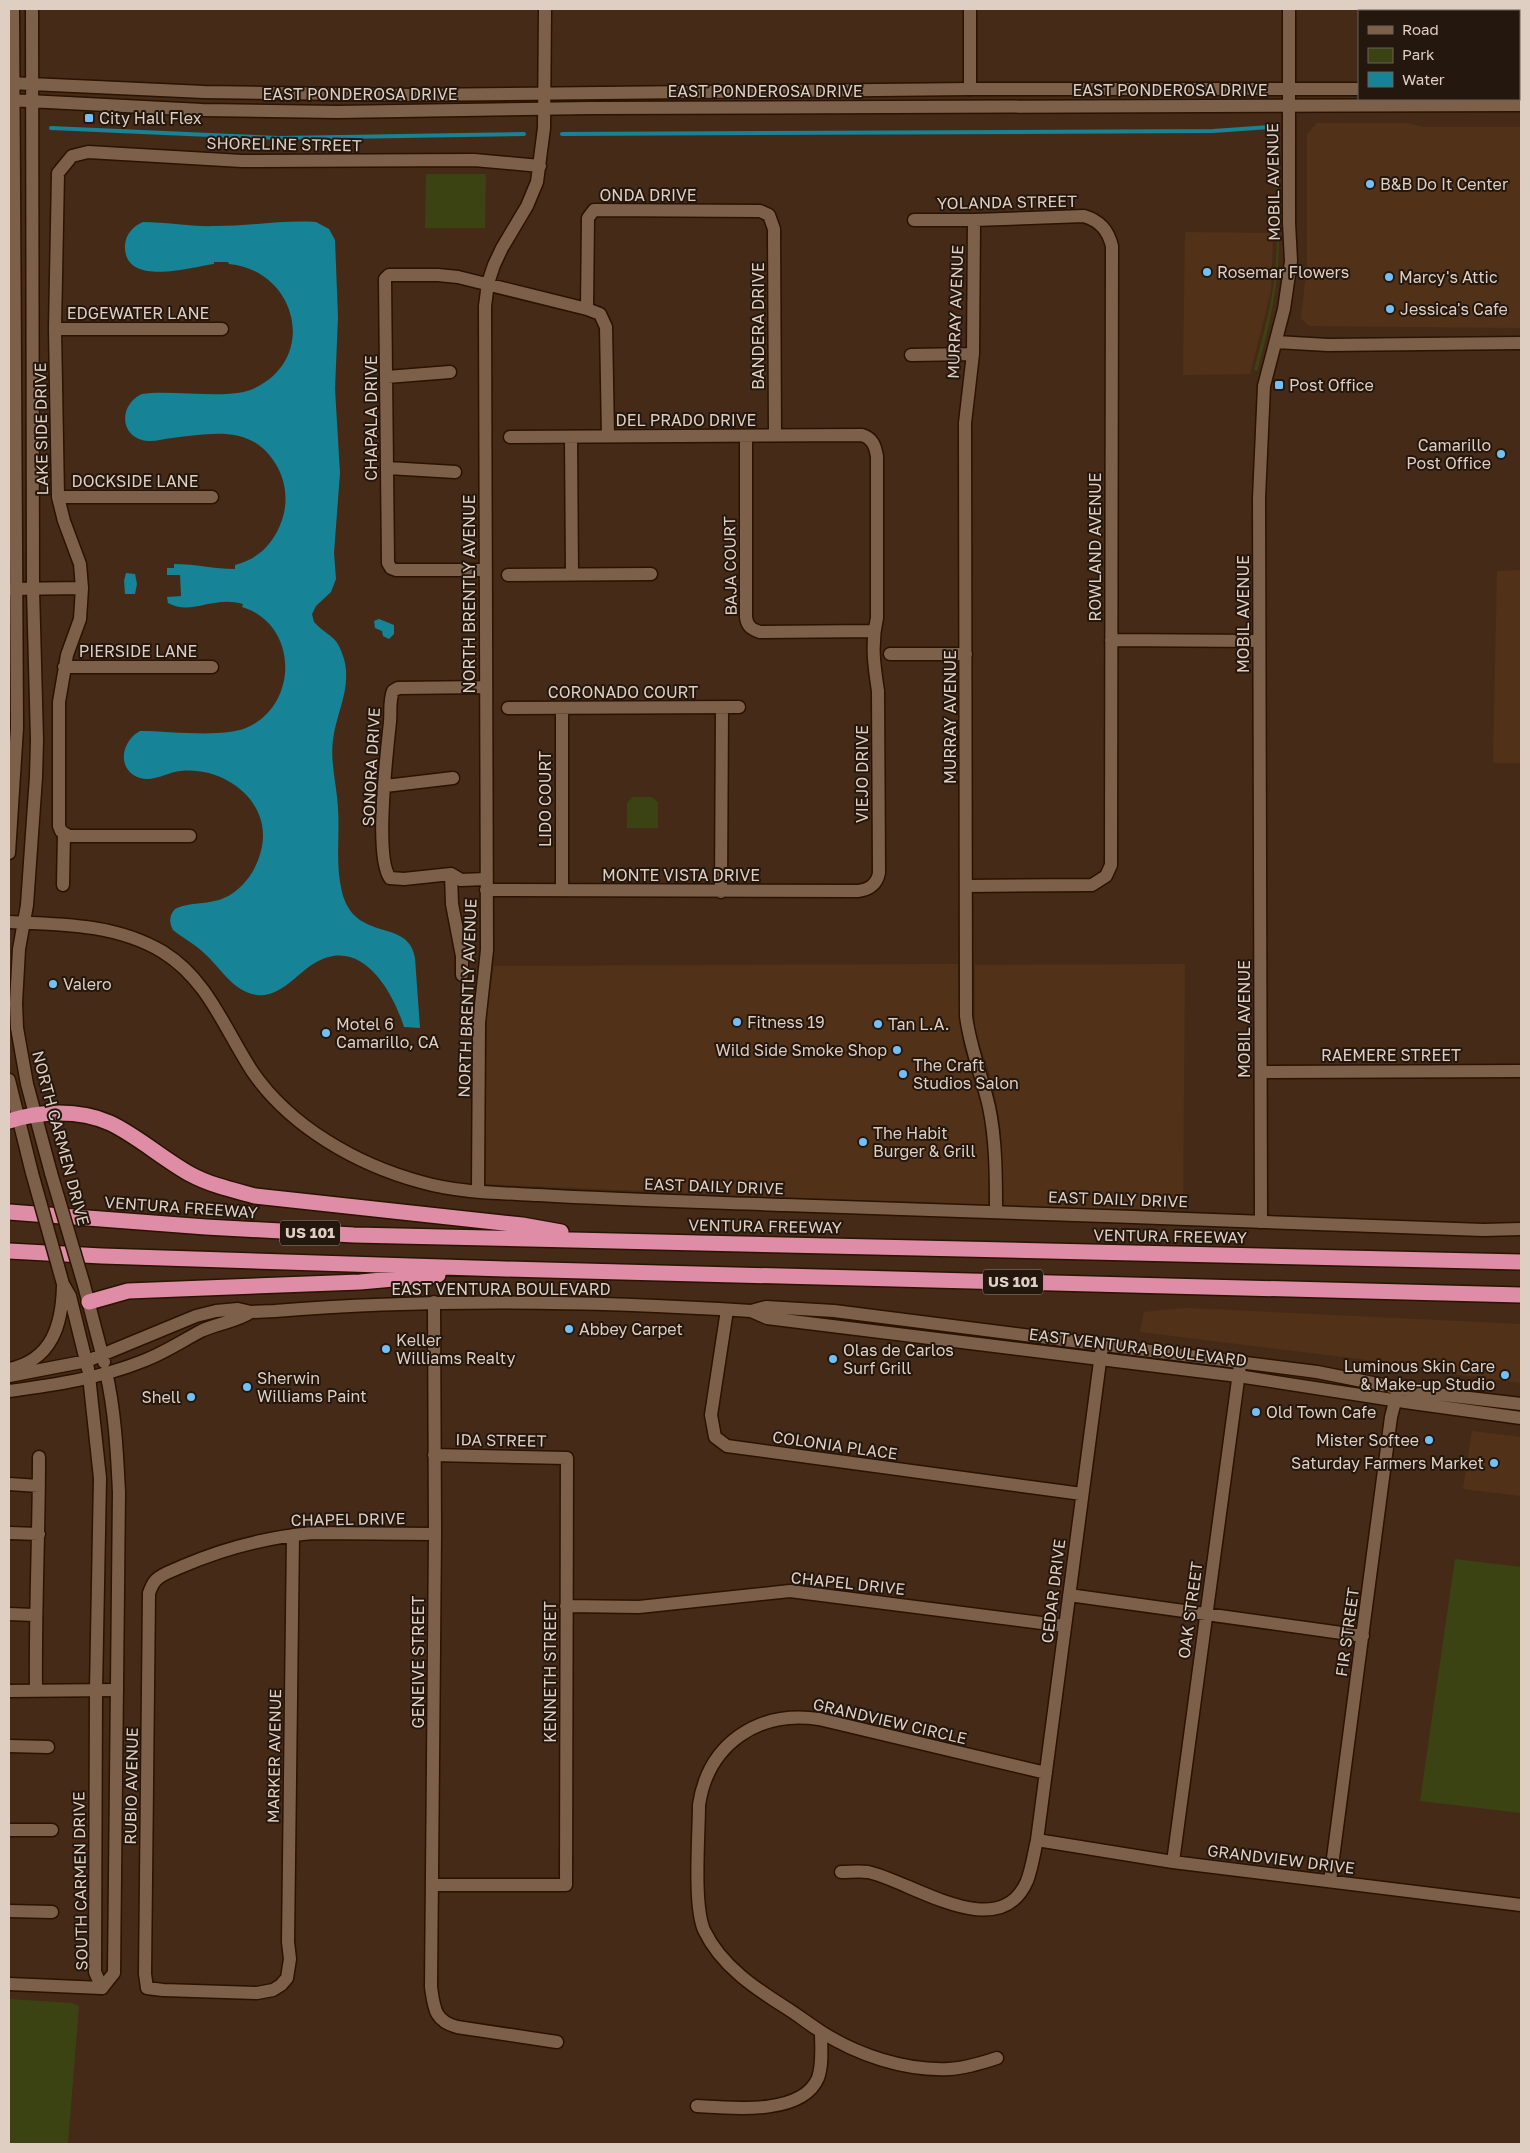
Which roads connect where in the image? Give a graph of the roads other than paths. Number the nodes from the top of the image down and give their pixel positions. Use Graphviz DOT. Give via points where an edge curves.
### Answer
graph roads {
  1 [pos="13,9"];
  2 [pos="32,9"];
  3 [pos="545,9"];
  4 [pos="970,9"];
  5 [pos="1289,9"];
  6 [pos="11,83"];
  7 [pos="34,84"];
  8 [pos="970,89"];
  9 [pos="1289,89"];
  10 [pos="1358,89"];
  11 [pos="544,93"];
  12 [pos="11,100"];
  13 [pos="33,101"];
  14 [pos="1521,105"];
  15 [pos="1289,106"];
  16 [pos="544,109"];
  17 [pos="540,166"];
  18 [pos="57,194"];
  19 [pos="771,218"];
  20 [pos="914,220"];
  21 [pos="974,220"];
  22 [pos="1098,222"];
  23 [pos="488,283"];
  24 [pos="588,309"];
  25 [pos="55,329"];
  26 [pos="222,329"];
  27 [pos="1276,342"];
  28 [pos="1521,343"];
  29 [pos="911,354"];
  30 [pos="973,354"];
  31 [pos="450,372"];
  32 [pos="387,377"];
  33 [pos="775,435"];
  34 [pos="608,436"];
  35 [pos="746,436"];
  36 [pos="510,437"];
  37 [pos="570,437"];
  38 [pos="388,468"];
  39 [pos="455,472"];
  40 [pos="58,497"];
  41 [pos="212,497"];
  42 [pos="485,570"];
  43 [pos="572,574"];
  44 [pos="650,574"];
  45 [pos="508,575"];
  46 [pos="82,588"];
  47 [pos="13,589"];
  48 [pos="33,589"];
  49 [pos="874,631"];
  50 [pos="1111,640"];
  51 [pos="1259,642"];
  52 [pos="890,654"];
  53 [pos="966,654"];
  54 [pos="64,667"];
  55 [pos="212,667"];
  56 [pos="485,687"];
  57 [pos="739,707"];
  58 [pos="508,708"];
  59 [pos="562,708"];
  60 [pos="722,708"];
  61 [pos="452,778"];
  62 [pos="385,786"];
  63 [pos="64,833"];
  64 [pos="190,836"];
  65 [pos="9,853"];
  66 [pos="451,874"];
  67 [pos="390,878"];
  68 [pos="486,884"];
  69 [pos="874,884"];
  70 [pos="62,885"];
  71 [pos="966,886"];
  72 [pos="562,890"];
  73 [pos="721,892"];
  74 [pos="9,922"];
  75 [pos="24,922"];
  76 [pos="462,974"];
  77 [pos="1521,1071"];
  78 [pos="1261,1072"];
  79 [pos="9,1080"];
  80 [pos="35,1115"];
  81 [pos="13,1120"];
  82 [pos="478,1192"];
  83 [pos="996,1211"];
  84 [pos="9,1212"];
  85 [pos="1261,1222"];
  86 [pos="1521,1229"];
  87 [pos="612,1240"];
  88 [pos="9,1250"];
  89 [pos="1521,1262"];
  90 [pos="505,1269"];
  91 [pos="63,1284"];
  92 [pos="1521,1295"];
  93 [pos="88,1302"];
  94 [pos="434,1302"];
  95 [pos="727,1310"];
  96 [pos="251,1312"];
  97 [pos="1101,1352"];
  98 [pos="102,1355"];
  99 [pos="87,1361"];
  100 [pos="9,1369"];
  101 [pos="1239,1369"];
  102 [pos="106,1372"];
  103 [pos="9,1376"];
  104 [pos="89,1376"];
  105 [pos="1399,1388"];
  106 [pos="9,1391"];
  107 [pos="1396,1401"];
  108 [pos="1521,1404"];
  109 [pos="1521,1418"];
  110 [pos="434,1455"];
  111 [pos="39,1457"];
  112 [pos="567,1458"];
  113 [pos="9,1484"];
  114 [pos="39,1486"];
  115 [pos="1082,1494"];
  116 [pos="9,1533"];
  117 [pos="39,1534"];
  118 [pos="435,1534"];
  119 [pos="293,1535"];
  120 [pos="152,1585"];
  121 [pos="1069,1595"];
  122 [pos="566,1606"];
  123 [pos="9,1614"];
  124 [pos="1206,1614"];
  125 [pos="34,1615"];
  126 [pos="1065,1626"];
  127 [pos="1363,1636"];
  128 [pos="9,1690"];
  129 [pos="36,1690"];
  130 [pos="96,1690"];
  131 [pos="117,1690"];
  132 [pos="9,1746"];
  133 [pos="48,1747"];
  134 [pos="1046,1773"];
  135 [pos="9,1830"];
  136 [pos="52,1830"];
  137 [pos="1037,1840"];
  138 [pos="1173,1862"];
  139 [pos="841,1872"];
  140 [pos="1330,1881"];
  141 [pos="432,1885"];
  142 [pos="1521,1905"];
  143 [pos="9,1911"];
  144 [pos="52,1912"];
  145 [pos="9,1984"];
  146 [pos="102,1988"];
  147 [pos="146,1988"];
  148 [pos="821,2032"];
  149 [pos="557,2042"];
  150 [pos="997,2058"];
  151 [pos="697,2106"];
  1 -- 6 [label="street"];
  2 -- 7 [label="street, NORTH CARMEN DRIVE"];
  3 -- 11 [label="street, NORTH BRENTLY AVENUE"];
  4 -- 8 [label="street"];
  5 -- 9 [label="street, MOBIL AVENUE"];
  6 -- 7 [label="street, EAST PONDEROSA DRIVE"];
  6 -- 12 [label="street"];
  7 -- 11 [label="street, EAST PONDEROSA DRIVE" via="204,92"];
  7 -- 13 [label="street, NORTH CARMEN DRIVE"];
  8 -- 9 [label="street, EAST PONDEROSA DRIVE"];
  8 -- 11 [label="street, EAST PONDEROSA DRIVE"];
  9 -- 10 [label="street, EAST PONDEROSA DRIVE"];
  9 -- 15 [label="street, MOBIL AVENUE"];
  11 -- 16 [label="street, NORTH BRENTLY AVENUE"];
  12 -- 13 [label="street, EAST PONDEROSA DRIVE"];
  12 -- 47 [label="street" via="16,158"];
  13 -- 16 [label="street, EAST PONDEROSA DRIVE" via="202,110"];
  13 -- 48 [label="street, NORTH CARMEN DRIVE"];
  14 -- 15 [label="street, EAST PONDEROSA DRIVE"];
  15 -- 16 [label="street, EAST PONDEROSA DRIVE"];
  15 -- 27 [label="street, MOBIL AVENUE" via="1291,261"];
  16 -- 17 [label="street, NORTH BRENTLY AVENUE"];
  17 -- 18 [label="street, SHORELINE STREET" via="474,160 242,161 88,152 72,156 66,162 58,173"];
  17 -- 23 [label="street, NORTH BRENTLY AVENUE" via="527,206 502,248"];
  18 -- 25 [label="street, LAKE SIDE DRIVE"];
  19 -- 24 [label="street, ONDA DRIVE" via="760,211 594,210 588,218"];
  19 -- 33 [label="street, BANDERA DRIVE" via="774,229"];
  20 -- 21 [label="street, YOLANDA STREET"];
  21 -- 22 [label="street, YOLANDA STREET" via="1084,216"];
  21 -- 30 [label="street, MURRAY AVENUE"];
  22 -- 50 [label="street, ROWLAND AVENUE" via="1109,235 1112,246"];
  23 -- 24 [label="street, CHAPALA DRIVE"];
  23 -- 32 [label="street, CHAPALA DRIVE" via="438,275 389,275 385,279"];
  23 -- 42 [label="street, NORTH BRENTLY AVENUE" via="484,342"];
  24 -- 34 [label="street" via="600,314 606,327"];
  25 -- 26 [label="street, EDGEWATER LANE"];
  25 -- 40 [label="street, LAKE SIDE DRIVE"];
  27 -- 28 [label="street" via="1328,345"];
  27 -- 51 [label="street, MOBIL AVENUE" via="1261,408"];
  29 -- 30 [label="street"];
  30 -- 53 [label="street, MURRAY AVENUE" via="965,422"];
  31 -- 32 [label="street"];
  32 -- 38 [label="street, CHAPALA DRIVE"];
  33 -- 35 [label="street, DEL PRADO DRIVE"];
  33 -- 49 [label="street, DEL PRADO DRIVE" via="862,435 873,443 877,456 877,618"];
  34 -- 35 [label="street, DEL PRADO DRIVE"];
  34 -- 37 [label="street, DEL PRADO DRIVE"];
  35 -- 49 [label="street, BAJA COURT" via="748,624 760,632"];
  36 -- 37 [label="street, DEL PRADO DRIVE"];
  37 -- 43 [label="street"];
  38 -- 39 [label="street"];
  38 -- 42 [label="street, CHAPALA DRIVE" via="388,563 391,568"];
  40 -- 41 [label="street, DOCKSIDE LANE"];
  40 -- 46 [label="street, LAKE SIDE DRIVE" via="80,564"];
  42 -- 56 [label="street, NORTH BRENTLY AVENUE"];
  43 -- 44 [label="street"];
  43 -- 45 [label="street"];
  46 -- 48 [label="street"];
  46 -- 54 [label="street, LAKE SIDE DRIVE" via="80,619"];
  47 -- 48 [label="street"];
  47 -- 65 [label="street" via="16,728"];
  48 -- 75 [label="street, NORTH CARMEN DRIVE" via="36,777"];
  49 -- 69 [label="street, VIEJO DRIVE" via="878,691 879,873"];
  50 -- 51 [label="street"];
  50 -- 71 [label="street, ROWLAND AVENUE" via="1111,860 1106,876 1100,882 1084,886"];
  51 -- 78 [label="street, MOBIL AVENUE"];
  52 -- 53 [label="street"];
  53 -- 71 [label="street, MURRAY AVENUE"];
  54 -- 55 [label="street, PIERSIDE LANE"];
  54 -- 63 [label="street, LAKE SIDE DRIVE" via="59,702 58,818"];
  56 -- 62 [label="street, SONORA DRIVE" via="398,688 393,691"];
  56 -- 68 [label="street, NORTH BRENTLY AVENUE"];
  57 -- 60 [label="street, CORONADO COURT"];
  58 -- 59 [label="street, CORONADO COURT"];
  59 -- 60 [label="street, CORONADO COURT"];
  59 -- 72 [label="street, LIDO COURT"];
  60 -- 73 [label="street"];
  61 -- 62 [label="street"];
  62 -- 67 [label="street, SONORA DRIVE" via="383,855"];
  63 -- 64 [label="street" via="78,836"];
  63 -- 70 [label="street, LAKE SIDE DRIVE"];
  66 -- 67 [label="street, MONTE VISTA DRIVE"];
  66 -- 68 [label="street, MONTE VISTA DRIVE" via="461,880"];
  66 -- 76 [label="street"];
  68 -- 72 [label="street, MONTE VISTA DRIVE"];
  68 -- 82 [label="street, NORTH BRENTLY AVENUE" via="487,950 479,1023"];
  69 -- 73 [label="street, MONTE VISTA DRIVE" via="858,892"];
  71 -- 83 [label="street, MURRAY AVENUE" via="966,1016 989,1107 994,1144"];
  72 -- 73 [label="street, MONTE VISTA DRIVE"];
  74 -- 75 [label="street, EAST DAILY DRIVE"];
  75 -- 80 [label="street, NORTH CARMEN DRIVE" via="18,970 17,1028"];
  75 -- 82 [label="street, EAST DAILY DRIVE" via="109,931 160,950 197,980 252,1071 301,1122 330,1144 388,1171 425,1183"];
  77 -- 78 [label="street, RAEMERE STREET"];
  78 -- 85 [label="street, MOBIL AVENUE"];
  79 -- 81 [label="street"];
  80 -- 81 [label="highway"];
  80 -- 87 [label="highway" via="93,1116 126,1132 192,1176 255,1196 522,1225"];
  80 -- 93 [label="street, NORTH CARMEN DRIVE, bridge"];
  81 -- 91 [label="street, bridge" via="32,1173"];
  82 -- 83 [label="street, EAST DAILY DRIVE" via="612,1200"];
  83 -- 85 [label="street, EAST DAILY DRIVE"];
  84 -- 87 [label="highway, VENTURA FREEWAY / US 101" via="354,1235"];
  85 -- 86 [label="street, EAST DAILY DRIVE"];
  87 -- 89 [label="highway, VENTURA FREEWAY / US 101"];
  88 -- 90 [label="highway, US 101"];
  90 -- 92 [label="highway, US 101"];
  90 -- 93 [label="highway" via="360,1282 128,1291"];
  91 -- 99 [label="street" via="70,1296"];
  91 -- 100 [label="street" via="61,1314 54,1335 31,1360"];
  93 -- 98 [label="street, NORTH CARMEN DRIVE"];
  94 -- 95 [label="street, EAST VENTURA BOULEVARD"];
  94 -- 96 [label="street, EAST VENTURA BOULEVARD"];
  94 -- 110 [label="street, GENEIVE STREET"];
  95 -- 97 [label="street, EAST VENTURA BOULEVARD" via="751,1311 767,1318 1007,1348"];
  95 -- 115 [label="street, COLONIA PLACE" via="711,1415 715,1437 727,1446"];
  96 -- 98 [label="street, EAST VENTURA BOULEVARD" via="238,1309 196,1316"];
  96 -- 102 [label="street, EAST VENTURA BOULEVARD" via="202,1330 146,1360"];
  97 -- 101 [label="street, EAST VENTURA BOULEVARD"];
  97 -- 115 [label="street, CEDAR DRIVE"];
  98 -- 99 [label="street, EAST VENTURA BOULEVARD"];
  98 -- 102 [label="street, NORTH CARMEN DRIVE"];
  99 -- 103 [label="street, EAST VENTURA BOULEVARD"];
  99 -- 104 [label="street, SOUTH CARMEN DRIVE"];
  101 -- 105 [label="street, EAST VENTURA BOULEVARD" via="1338,1375"];
  101 -- 107 [label="street, EAST VENTURA BOULEVARD"];
  101 -- 124 [label="street, OAK STREET"];
  102 -- 104 [label="street, EAST VENTURA BOULEVARD"];
  102 -- 131 [label="street, SOUTH CARMEN DRIVE" via="118,1452"];
  104 -- 106 [label="street, EAST VENTURA BOULEVARD"];
  104 -- 130 [label="street, SOUTH CARMEN DRIVE" via="100,1478"];
  105 -- 107 [label="street, FIR STREET"];
  105 -- 108 [label="street, EAST VENTURA BOULEVARD"];
  107 -- 109 [label="street, EAST VENTURA BOULEVARD"];
  107 -- 127 [label="street, FIR STREET" via="1391,1417"];
  110 -- 112 [label="street, IDA STREET"];
  110 -- 118 [label="street, GENEIVE STREET"];
  111 -- 114 [label="street"];
  112 -- 122 [label="street, KENNETH STREET"];
  113 -- 114 [label="street"];
  114 -- 117 [label="street"];
  115 -- 121 [label="street, CEDAR DRIVE"];
  116 -- 117 [label="street"];
  117 -- 125 [label="street"];
  118 -- 119 [label="street, CHAPEL DRIVE"];
  118 -- 141 [label="street, GENEIVE STREET"];
  119 -- 120 [label="street, CHAPEL DRIVE" via="244,1544 202,1557 157,1578"];
  119 -- 147 [label="street, MARKER AVENUE" via="290,1959 286,1978 273,1990 258,1993"];
  120 -- 147 [label="street, RUBIO AVENUE" via="149,1593"];
  121 -- 124 [label="street"];
  121 -- 126 [label="street, CEDAR DRIVE"];
  122 -- 126 [label="street, CHAPEL DRIVE" via="639,1607 790,1591"];
  122 -- 141 [label="street, KENNETH STREET" via="566,1886"];
  123 -- 125 [label="street"];
  124 -- 127 [label="street"];
  124 -- 138 [label="street, OAK STREET"];
  125 -- 129 [label="street"];
  126 -- 134 [label="street, CEDAR DRIVE"];
  127 -- 140 [label="street, FIR STREET"];
  128 -- 129 [label="street"];
  129 -- 130 [label="street"];
  130 -- 131 [label="street"];
  130 -- 146 [label="street, SOUTH CARMEN DRIVE" via="95,1972"];
  131 -- 146 [label="street, SOUTH CARMEN DRIVE" via="114,1972"];
  132 -- 133 [label="street"];
  134 -- 137 [label="street, CEDAR DRIVE"];
  134 -- 148 [label="street, GRANDVIEW CIRCLE" via="808,1718 787,1718 761,1724 738,1736 722,1750 705,1777 699,1805 699,1907 704,1928 717,1951 742,1978"];
  135 -- 136 [label="street"];
  137 -- 138 [label="street, GRANDVIEW DRIVE"];
  137 -- 139 [label="street, CEDAR DRIVE" via="1026,1882 1009,1902 994,1909 965,1908 868,1872"];
  138 -- 140 [label="street, GRANDVIEW DRIVE"];
  140 -- 142 [label="street, GRANDVIEW DRIVE"];
  141 -- 149 [label="street, GENEIVE STREET" via="431,1987 434,2011 457,2028"];
  143 -- 144 [label="street"];
  145 -- 146 [label="street"];
  148 -- 150 [label="street, GRANDVIEW CIRCLE" via="871,2056 913,2067 969,2067"];
  148 -- 151 [label="street" via="822,2057 818,2076 804,2094 769,2106"];
}
